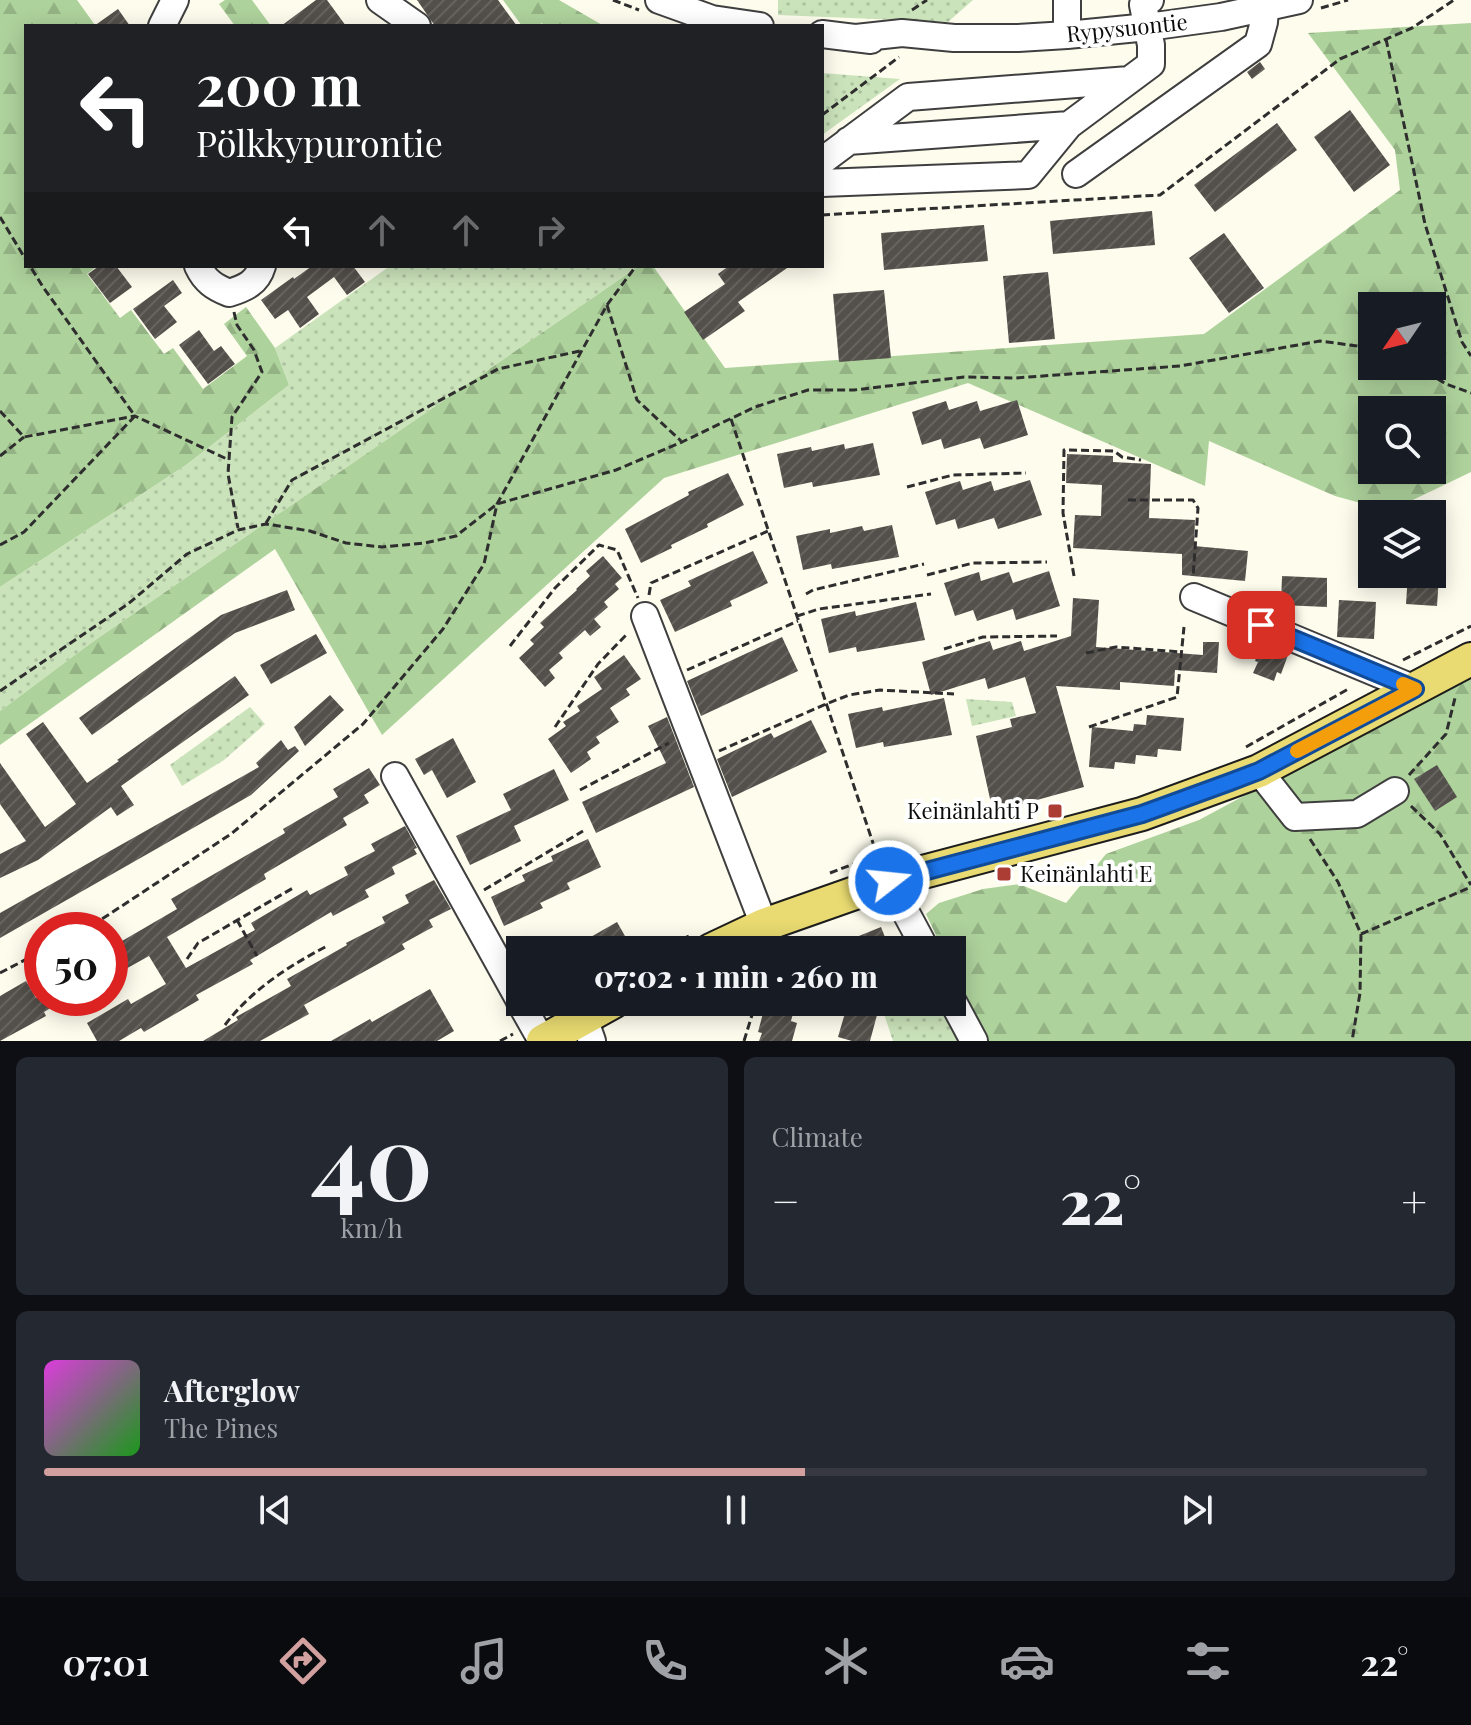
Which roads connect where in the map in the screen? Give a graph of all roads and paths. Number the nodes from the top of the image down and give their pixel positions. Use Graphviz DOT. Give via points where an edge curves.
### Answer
graph roads {
  1 [pos="175,0"];
  2 [pos="380,0"];
  3 [pos="659,0"];
  4 [pos="1067,0"];
  5 [pos="1150,0"];
  6 [pos="1299,0"];
  7 [pos="1265,9"];
  8 [pos="163,24"];
  9 [pos="414,24"];
  10 [pos="746,24"];
  11 [pos="1148,27"];
  12 [pos="824,34"];
  13 [pos="1067,35"];
  14 [pos="856,38"];
  15 [pos="954,38"];
  16 [pos="1386,39"];
  17 [pos="902,44"];
  18 [pos="1129,80"];
  19 [pos="824,113"];
  20 [pos="1069,125"];
  21 [pos="848,141"];
  22 [pos="824,159"];
  23 [pos="1076,174"];
  24 [pos="824,183"];
  25 [pos="0,217"];
  26 [pos="24,257"];
  27 [pos="31,268"];
  28 [pos="199,268"];
  29 [pos="262,268"];
  30 [pos="635,268"];
  31 [pos="229,293"];
  32 [pos="607,305"];
  33 [pos="1358,346"];
  34 [pos="580,351"];
  35 [pos="1471,356"];
  36 [pos="1440,380"];
  37 [pos="1471,393"];
  38 [pos="0,411"];
  39 [pos="135,416"];
  40 [pos="731,419"];
  41 [pos="24,437"];
  42 [pos="682,442"];
  43 [pos="0,456"];
  44 [pos="230,460"];
  45 [pos="1141,460"];
  46 [pos="1026,473"];
  47 [pos="907,487"];
  48 [pos="1128,500"];
  49 [pos="497,504"];
  50 [pos="266,524"];
  51 [pos="238,530"];
  52 [pos="768,531"];
  53 [pos="0,545"];
  54 [pos="1047,562"];
  55 [pos="924,564"];
  56 [pos="927,575"];
  57 [pos="1074,576"];
  58 [pos="1193,590"];
  59 [pos="806,594"];
  60 [pos="931,594"];
  61 [pos="645,616"];
  62 [pos="798,619"];
  63 [pos="1471,626"];
  64 [pos="1184,627"];
  65 [pos="1057,636"];
  66 [pos="510,646"];
  67 [pos="944,649"];
  68 [pos="1181,652"];
  69 [pos="1086,653"];
  70 [pos="1467,661"];
  71 [pos="1377,673"];
  72 [pos="669,677"];
  73 [pos="1415,689"];
  74 [pos="0,691"];
  75 [pos="954,694"];
  76 [pos="826,704"];
  77 [pos="555,727"];
  78 [pos="1089,727"];
  79 [pos="690,732"];
  80 [pos="701,759"];
  81 [pos="1250,760"];
  82 [pos="395,776"];
  83 [pos="580,790"];
  84 [pos="1395,791"];
  85 [pos="1295,817"];
  86 [pos="583,831"];
  87 [pos="903,850"];
  88 [pos="883,868"];
  89 [pos="1471,872"];
  90 [pos="1464,873"];
  91 [pos="826,874"];
  92 [pos="1471,886"];
  93 [pos="293,888"];
  94 [pos="477,894"];
  95 [pos="113,912"];
  96 [pos="237,920"];
  97 [pos="764,925"];
  98 [pos="1361,934"];
  99 [pos="721,936"];
  100 [pos="919,936"];
  101 [pos="327,946"];
  102 [pos="257,956"];
  103 [pos="187,959"];
  104 [pos="24,960"];
  105 [pos="0,973"];
  106 [pos="506,977"];
  107 [pos="528,1016"];
  108 [pos="752,1016"];
  109 [pos="961,1016"];
  110 [pos="225,1025"];
  111 [pos="588,1030"];
  112 [pos="542,1041"];
  113 [pos="744,1041"];
  114 [pos="974,1041"];
  115 [pos="1352,1041"];
  1 -- 8 [label="street"];
  2 -- 9 [label="street"];
  3 -- 10 [label="street" via="712,19"];
  4 -- 13 [label="street"];
  5 -- 11 [label="street" via="1143,5"];
  6 -- 7 [label="street, Rypysuontie"];
  7 -- 11 [label="street, Rypysuontie"];
  7 -- 23 [label="street" via="1258,44"];
  11 -- 13 [label="street, Rypysuontie"];
  11 -- 18 [label="street" via="1151,64"];
  12 -- 14 [label="street, Rypysuontie"];
  13 -- 15 [label="street, Rypysuontie"];
  14 -- 15 [label="street, Rypysuontie" via="902,33"];
  14 -- 17 [label="street, Rypysuontie"];
  15 -- 17 [label="street, Rypysuontie"];
  16 -- 35 [label="path" via="1425,224"];
  17 -- 19 [label="path" via="901,55"];
  18 -- 20 [label="street"];
  18 -- 21 [label="street" via="908,97"];
  20 -- 21 [label="street"];
  20 -- 24 [label="street" via="1028,175"];
  21 -- 22 [label="street"];
  25 -- 26 [label="path"];
  27 -- 39 [label="path"];
  28 -- 31 [label="street" via="215,287"];
  29 -- 31 [label="street" via="246,288"];
  30 -- 32 [label="path"];
  31 -- 44 [label="path" via="237,325 262,372 232,417"];
  32 -- 34 [label="path"];
  32 -- 42 [label="path" via="637,400"];
  33 -- 40 [label="path" via="1320,341 1180,366 808,390"];
  34 -- 49 [label="path"];
  34 -- 50 [label="path" via="498,369 292,480"];
  36 -- 37 [label="path"];
  38 -- 41 [label="path"];
  39 -- 41 [label="path"];
  39 -- 44 [label="path"];
  39 -- 53 [label="path" via="24,532"];
  40 -- 42 [label="path"];
  40 -- 52 [label="path"];
  41 -- 43 [label="path"];
  42 -- 49 [label="path" via="616,470"];
  44 -- 51 [label="path"];
  45 -- 57 [label="path" via="1114,451 1064,450 1063,513"];
  46 -- 47 [label="path" via="953,475"];
  48 -- 58 [label="path" via="1193,500 1198,508"];
  49 -- 50 [label="path" via="456,536 382,547"];
  49 -- 95 [label="path" via="484,564 443,629 363,724 231,834"];
  50 -- 51 [label="path"];
  51 -- 74 [label="path" via="187,554 128,604"];
  52 -- 61 [label="path" via="651,583"];
  52 -- 62 [label="path"];
  54 -- 56 [label="path" via="973,563"];
  55 -- 59 [label="path"];
  58 -- 71 [label="street"];
  60 -- 62 [label="path" via="819,609"];
  61 -- 66 [label="path" via="617,550 599,545 555,588"];
  61 -- 72 [label="street"];
  61 -- 77 [label="path" via="598,664"];
  62 -- 72 [label="path"];
  62 -- 76 [label="path"];
  63 -- 71 [label="path"];
  64 -- 68 [label="path"];
  65 -- 67 [label="path" via="983,637"];
  68 -- 69 [label="path" via="1116,647"];
  68 -- 78 [label="path" via="1177,697"];
  70 -- 73 [label="main road"];
  70 -- 84 [label="path" via="1446,734"];
  71 -- 73 [label="street"];
  71 -- 81 [label="path"];
  72 -- 79 [label="street"];
  73 -- 81 [label="main road"];
  75 -- 76 [label="path" via="880,690"];
  76 -- 80 [label="path"];
  76 -- 88 [label="path"];
  79 -- 80 [label="street"];
  79 -- 83 [label="path"];
  80 -- 97 [label="street"];
  81 -- 85 [label="street"];
  81 -- 88 [label="main road" via="1142,814"];
  82 -- 106 [label="street"];
  84 -- 85 [label="street" via="1357,814"];
  84 -- 90 [label="path" via="1440,834"];
  85 -- 98 [label="path" via="1338,882"];
  86 -- 94 [label="path"];
  87 -- 88 [label="path"];
  88 -- 91 [label="path"];
  88 -- 97 [label="main road"];
  88 -- 100 [label="street"];
  89 -- 90 [label="path"];
  90 -- 92 [label="path"];
  92 -- 98 [label="path"];
  93 -- 96 [label="path"];
  96 -- 102 [label="path"];
  96 -- 103 [label="path" via="198,943"];
  97 -- 99 [label="main road"];
  98 -- 115 [label="path"];
  101 -- 110 [label="path" via="265,985"];
  104 -- 105 [label="path"];
  107 -- 112 [label="street"];
  108 -- 113 [label="path"];
  109 -- 114 [label="street"];
  111 -- 112 [label="main road"];
}
